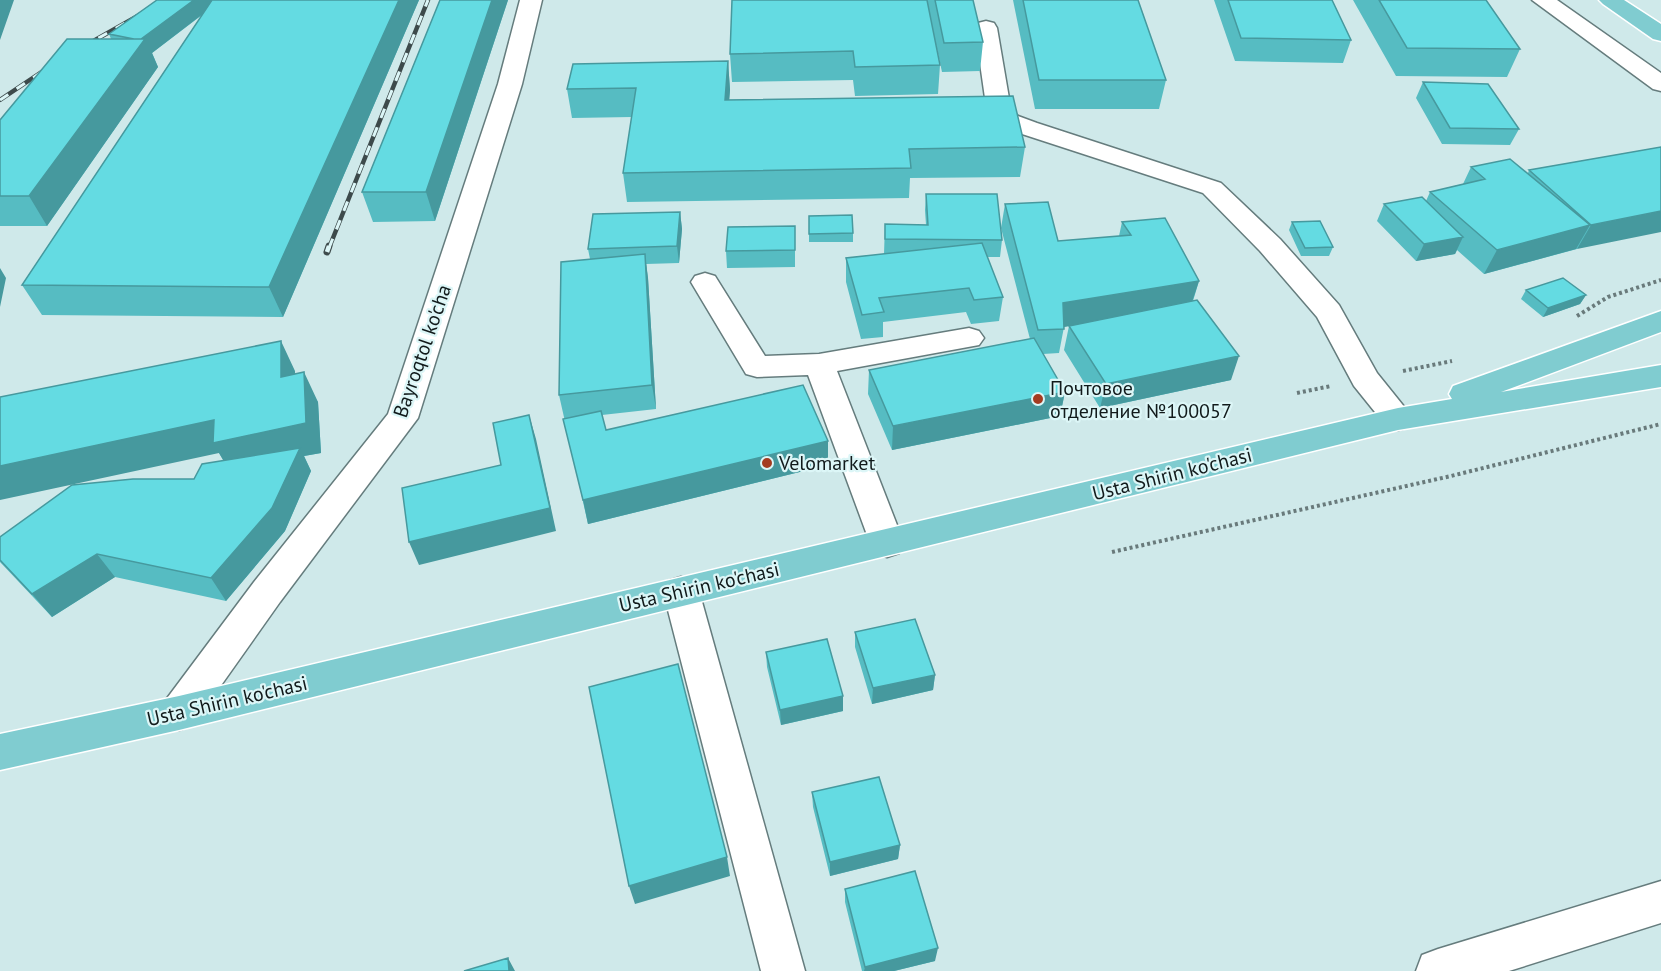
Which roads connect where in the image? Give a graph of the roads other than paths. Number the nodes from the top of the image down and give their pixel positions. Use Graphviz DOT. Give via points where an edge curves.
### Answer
graph roads {
  1 [pos="531,0"];
  2 [pos="1543,0"];
  3 [pos="1610,0"];
  4 [pos="986,28"];
  5 [pos="1661,34"];
  6 [pos="1661,84"];
  7 [pos="705,282"];
  8 [pos="1661,321"];
  9 [pos="969,338"];
  10 [pos="819,364"];
  11 [pos="1661,376"];
  12 [pos="1398,419"];
  13 [pos="887,543"];
  14 [pos="681,591"];
  15 [pos="180,713"];
  16 [pos="0,752"];
  17 [pos="1661,902"];
  18 [pos="783,971"];
  19 [pos="1438,971"];
  1 -- 15 [label="street, Bayroqtol ko'cha" via="510,84 402,418 267,592"];
  2 -- 6 [label="street"];
  3 -- 5 [label="main road"];
  4 -- 12 [label="street" via="999,112 1009,121 1028,128 1212,188 1270,245 1329,312 1365,379"];
  7 -- 10 [label="street" via="757,367"];
  8 -- 12 [label="main road, Usta Shirin ko'chasi"];
  9 -- 10 [label="street"];
  10 -- 13 [label="street"];
  11 -- 12 [label="main road, Usta Shirin ko'chasi"];
  12 -- 13 [label="main road, Usta Shirin ko'chasi"];
  13 -- 14 [label="main road, Usta Shirin ko'chasi"];
  14 -- 15 [label="main road, Usta Shirin ko'chasi"];
  14 -- 18 [label="street"];
  15 -- 16 [label="main road, Usta Shirin ko'chasi"];
  17 -- 19 [label="street"];
}
